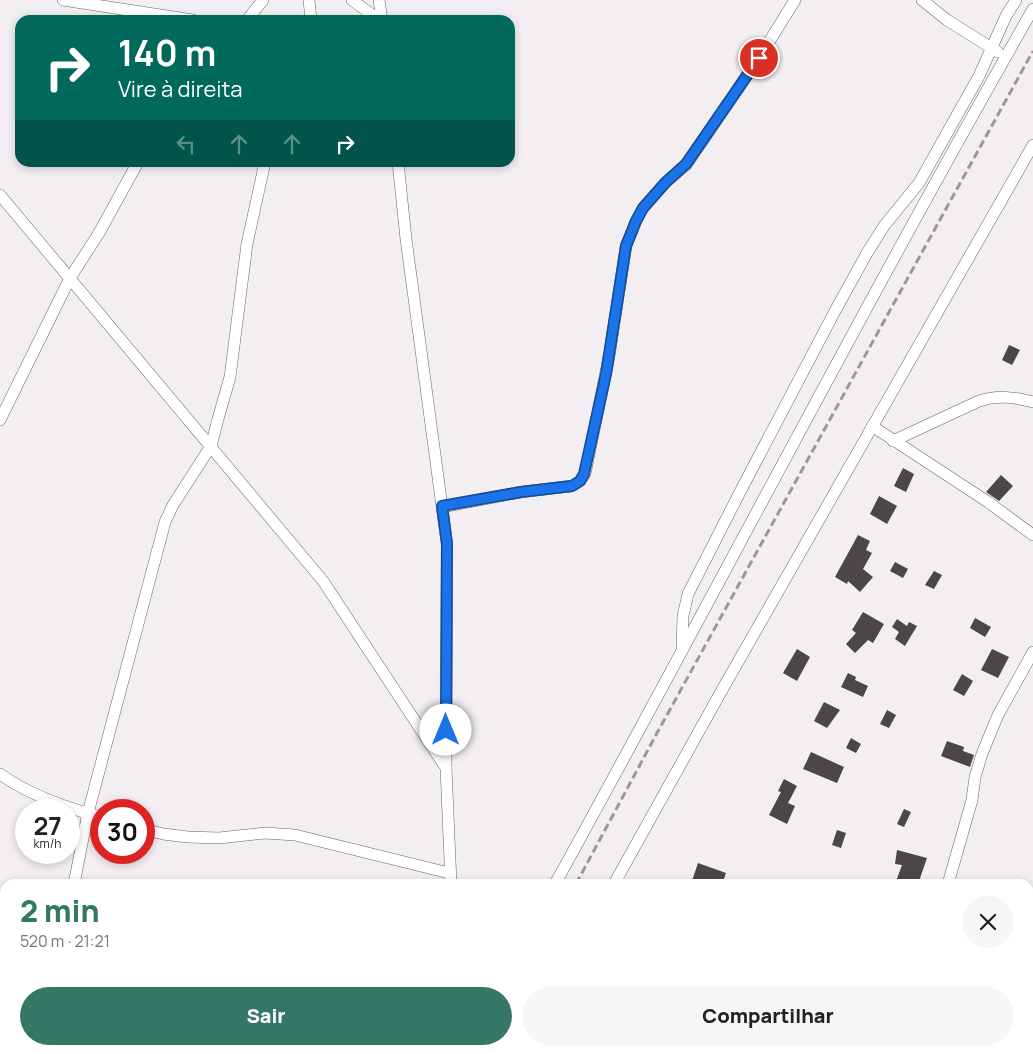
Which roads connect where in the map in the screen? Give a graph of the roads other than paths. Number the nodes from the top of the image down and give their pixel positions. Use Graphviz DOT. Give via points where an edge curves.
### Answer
graph roads {
  1 [pos="63,0"];
  2 [pos="263,0"];
  3 [pos="310,0"];
  4 [pos="352,0"];
  5 [pos="379,0"];
  6 [pos="795,0"];
  7 [pos="922,0"];
  8 [pos="1016,0"];
  9 [pos="1033,9"];
  10 [pos="160,15"];
  11 [pos="251,15"];
  12 [pos="311,15"];
  13 [pos="373,15"];
  14 [pos="380,15"];
  15 [pos="992,49"];
  16 [pos="1006,56"];
  17 [pos="1033,145"];
  18 [pos="135,167"];
  19 [pos="264,167"];
  20 [pos="399,167"];
  21 [pos="0,195"];
  22 [pos="70,278"];
  23 [pos="1033,402"];
  24 [pos="0,420"];
  25 [pos="872,426"];
  26 [pos="893,441"];
  27 [pos="211,446"];
  28 [pos="442,506"];
  29 [pos="1033,535"];
  30 [pos="682,651"];
  31 [pos="1033,652"];
  32 [pos="446,768"];
  33 [pos="0,774"];
  34 [pos="88,813"];
  35 [pos="155,832"];
  36 [pos="450,878"];
  37 [pos="75,879"];
  38 [pos="558,879"];
  39 [pos="617,879"];
  40 [pos="949,879"];
  1 -- 10 [label="street"];
  2 -- 11 [label="street"];
  3 -- 12 [label="street"];
  4 -- 13 [label="street"];
  5 -- 14 [label="street"];
  6 -- 28 [label="street" via="686,164 643,208 636,221 626,246 600,407 580,481 572,486"];
  7 -- 15 [label="street"];
  8 -- 15 [label="street"];
  9 -- 16 [label="street"];
  15 -- 16 [label="street"];
  15 -- 30 [label="street" via="918,184 867,253 740,492 688,594 683,616"];
  16 -- 30 [label="street"];
  17 -- 25 [label="street"];
  18 -- 22 [label="street"];
  19 -- 27 [label="street" via="247,244 230,377"];
  20 -- 28 [label="street"];
  21 -- 22 [label="street"];
  22 -- 24 [label="street"];
  22 -- 27 [label="street"];
  23 -- 26 [label="street" via="994,397 979,401"];
  25 -- 26 [label="street"];
  25 -- 39 [label="street"];
  26 -- 29 [label="street"];
  27 -- 32 [label="street" via="323,581"];
  27 -- 34 [label="street" via="173,505 166,522"];
  28 -- 32 [label="street" via="447,544"];
  30 -- 38 [label="street"];
  31 -- 40 [label="street" via="998,715 982,754"];
  32 -- 36 [label="street"];
  33 -- 34 [label="street" via="41,796"];
  34 -- 37 [label="street"];
  35 -- 36 [label="street" via="218,838 295,835"];
}
